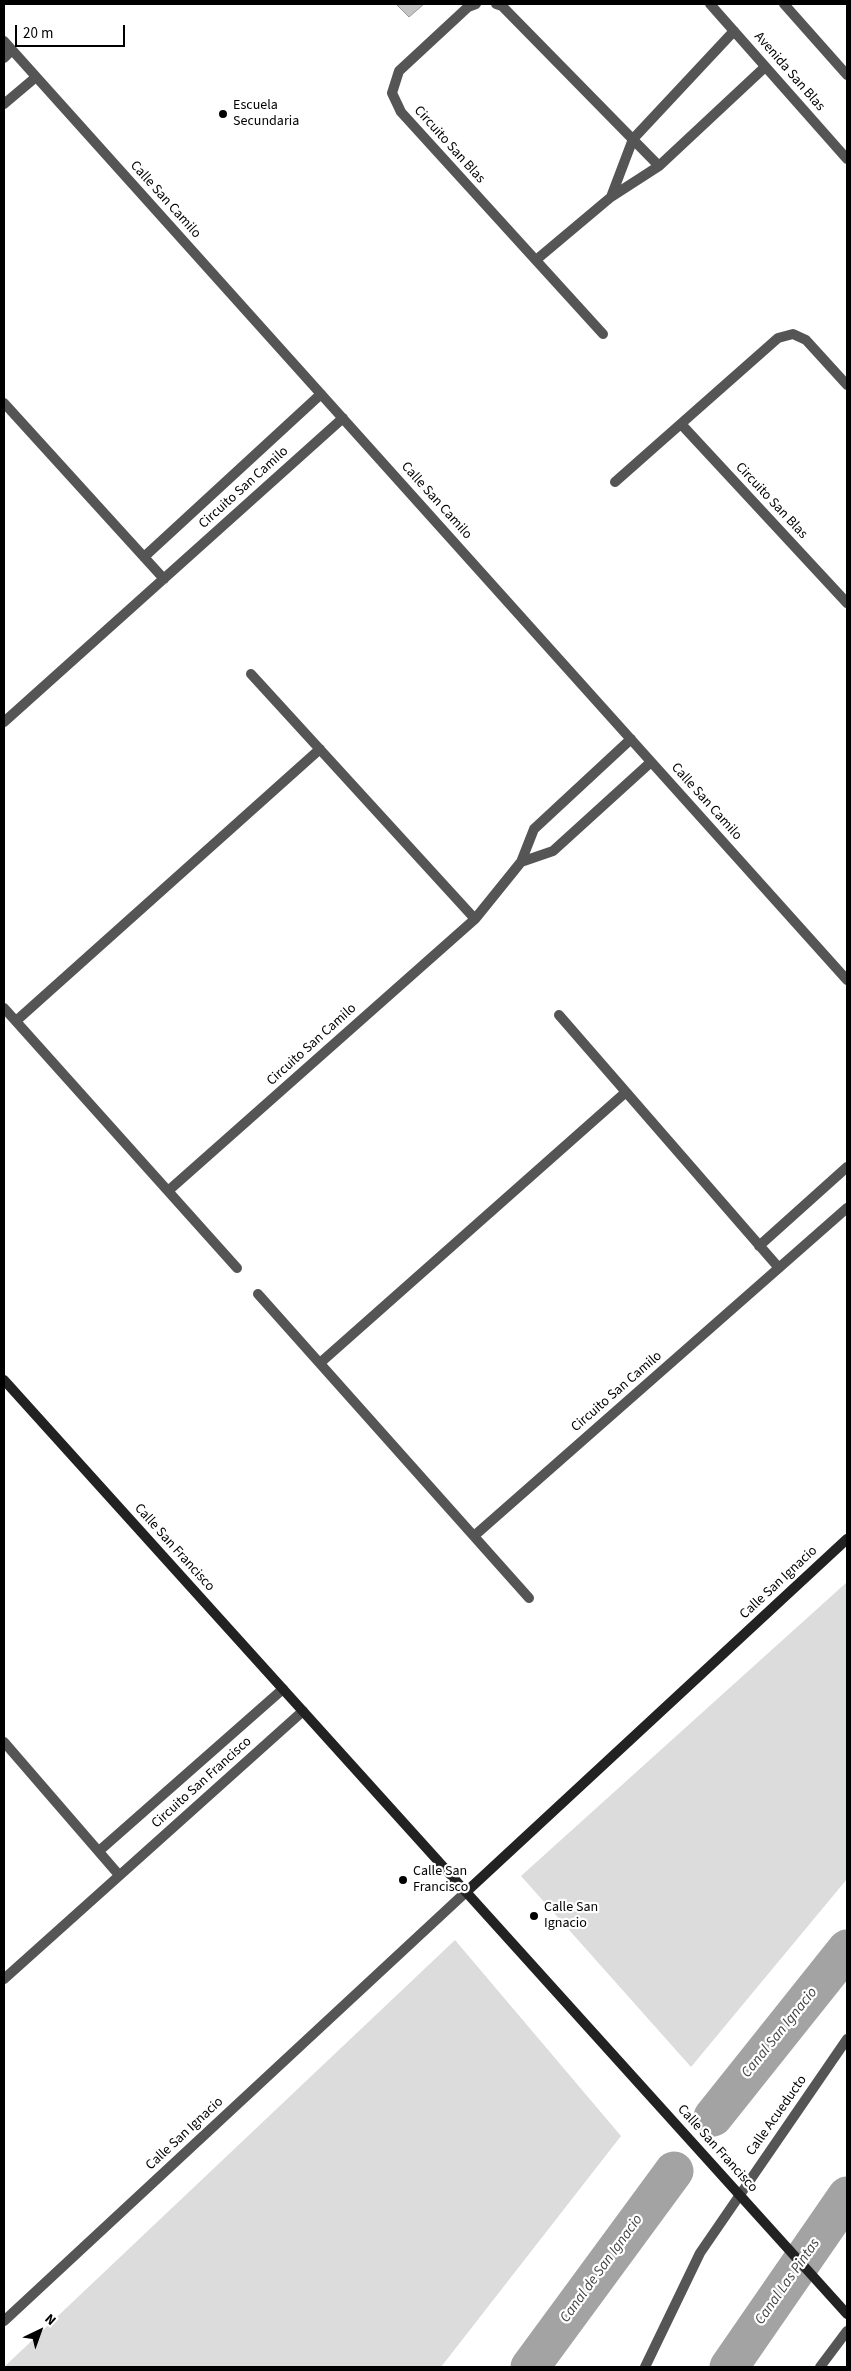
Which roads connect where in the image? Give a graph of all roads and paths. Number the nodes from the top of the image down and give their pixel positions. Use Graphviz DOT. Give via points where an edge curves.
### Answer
graph roads {
  1 [pos="476,4"];
  2 [pos="496,4"];
  3 [pos="710,4"];
  4 [pos="784,4"];
  5 [pos="734,31"];
  6 [pos="4,41"];
  7 [pos="12,50"];
  8 [pos="4,58"];
  9 [pos="765,67"];
  10 [pos="847,75"];
  11 [pos="36,76"];
  12 [pos="4,104"];
  13 [pos="633,140"];
  14 [pos="847,159"];
  15 [pos="659,166"];
  16 [pos="611,197"];
  17 [pos="536,260"];
  18 [pos="604,334"];
  19 [pos="847,385"];
  20 [pos="321,394"];
  21 [pos="4,405"];
  22 [pos="343,418"];
  23 [pos="681,424"];
  24 [pos="615,482"];
  25 [pos="144,557"];
  26 [pos="164,578"];
  27 [pos="845,597"];
  28 [pos="251,674"];
  29 [pos="4,722"];
  30 [pos="631,739"];
  31 [pos="320,749"];
  32 [pos="652,762"];
  33 [pos="521,862"];
  34 [pos="475,919"];
  35 [pos="847,980"];
  36 [pos="4,1008"];
  37 [pos="559,1015"];
  38 [pos="16,1021"];
  39 [pos="626,1092"];
  40 [pos="847,1167"];
  41 [pos="168,1191"];
  42 [pos="847,1208"];
  43 [pos="759,1246"];
  44 [pos="237,1268"];
  45 [pos="779,1268"];
  46 [pos="258,1294"];
  47 [pos="320,1363"];
  48 [pos="4,1380"];
  49 [pos="474,1536"];
  50 [pos="847,1539"];
  51 [pos="530,1598"];
  52 [pos="283,1689"];
  53 [pos="303,1711"];
  54 [pos="4,1742"];
  55 [pos="99,1852"];
  56 [pos="120,1875"];
  57 [pos="466,1892"];
  58 [pos="4,1978"];
  59 [pos="847,2039"];
  60 [pos="740,2195"];
  61 [pos="847,2314"];
  62 [pos="4,2321"];
  63 [pos="847,2331"];
  64 [pos="645,2367"];
  65 [pos="820,2367"];
  1 -- 17 [label="street, Circuito San Blas" via="468,7 399,71 392,93 401,112"];
  2 -- 13 [label="street" via="502,6"];
  3 -- 5 [label="street, Avenida San Blas"];
  4 -- 10 [label="street"];
  5 -- 9 [label="street, Avenida San Blas"];
  5 -- 13 [label="street"];
  6 -- 7 [label="street, Calle San Camilo"];
  7 -- 8 [label="street"];
  7 -- 11 [label="street, Calle San Camilo"];
  9 -- 14 [label="street, Avenida San Blas"];
  9 -- 15 [label="street"];
  11 -- 12 [label="street"];
  11 -- 20 [label="street, Calle San Camilo"];
  13 -- 15 [label="street"];
  13 -- 16 [label="street"];
  15 -- 16 [label="street"];
  16 -- 17 [label="street"];
  17 -- 18 [label="street, Circuito San Blas"];
  19 -- 23 [label="street" via="806,340 793,334 778,338"];
  20 -- 22 [label="street, Calle San Camilo"];
  20 -- 25 [label="street, Circuito San Camilo"];
  21 -- 25 [label="street"];
  22 -- 26 [label="street, Circuito San Camilo"];
  22 -- 30 [label="street, Calle San Camilo"];
  23 -- 24 [label="street"];
  23 -- 27 [label="street, Circuito San Blas"];
  25 -- 26 [label="street"];
  26 -- 29 [label="street, Circuito San Camilo"];
  28 -- 31 [label="street"];
  30 -- 32 [label="street, Calle San Camilo"];
  30 -- 33 [label="street, Circuito San Camilo" via="534,828"];
  31 -- 34 [label="street"];
  31 -- 38 [label="street"];
  32 -- 33 [label="street" via="553,851"];
  32 -- 35 [label="street, Calle San Camilo"];
  33 -- 34 [label="street, Circuito San Camilo"];
  34 -- 41 [label="street, Circuito San Camilo"];
  36 -- 38 [label="street"];
  37 -- 39 [label="street"];
  38 -- 41 [label="street"];
  39 -- 43 [label="street"];
  39 -- 47 [label="street"];
  40 -- 43 [label="street"];
  41 -- 44 [label="street"];
  42 -- 45 [label="street, Circuito San Camilo"];
  43 -- 45 [label="street"];
  45 -- 49 [label="street, Circuito San Camilo"];
  46 -- 47 [label="street"];
  47 -- 49 [label="street"];
  48 -- 52 [label="street, Calle San Francisco"];
  49 -- 51 [label="street"];
  50 -- 57 [label="street, Calle San Ignacio"];
  52 -- 53 [label="street, Calle San Francisco"];
  52 -- 55 [label="street, Circuito San Francisco"];
  53 -- 56 [label="street, Circuito San Francisco"];
  53 -- 57 [label="street, Calle San Francisco"];
  54 -- 55 [label="street"];
  55 -- 56 [label="street"];
  56 -- 58 [label="street, Circuito San Francisco"];
  57 -- 60 [label="street, Calle San Francisco"];
  57 -- 62 [label="street, Calle San Ignacio"];
  59 -- 60 [label="street, Calle Acueducto"];
  60 -- 61 [label="street, Calle San Francisco"];
  60 -- 64 [label="street, Calle Acueducto" via="700,2252"];
  63 -- 65 [label="street"];
}
